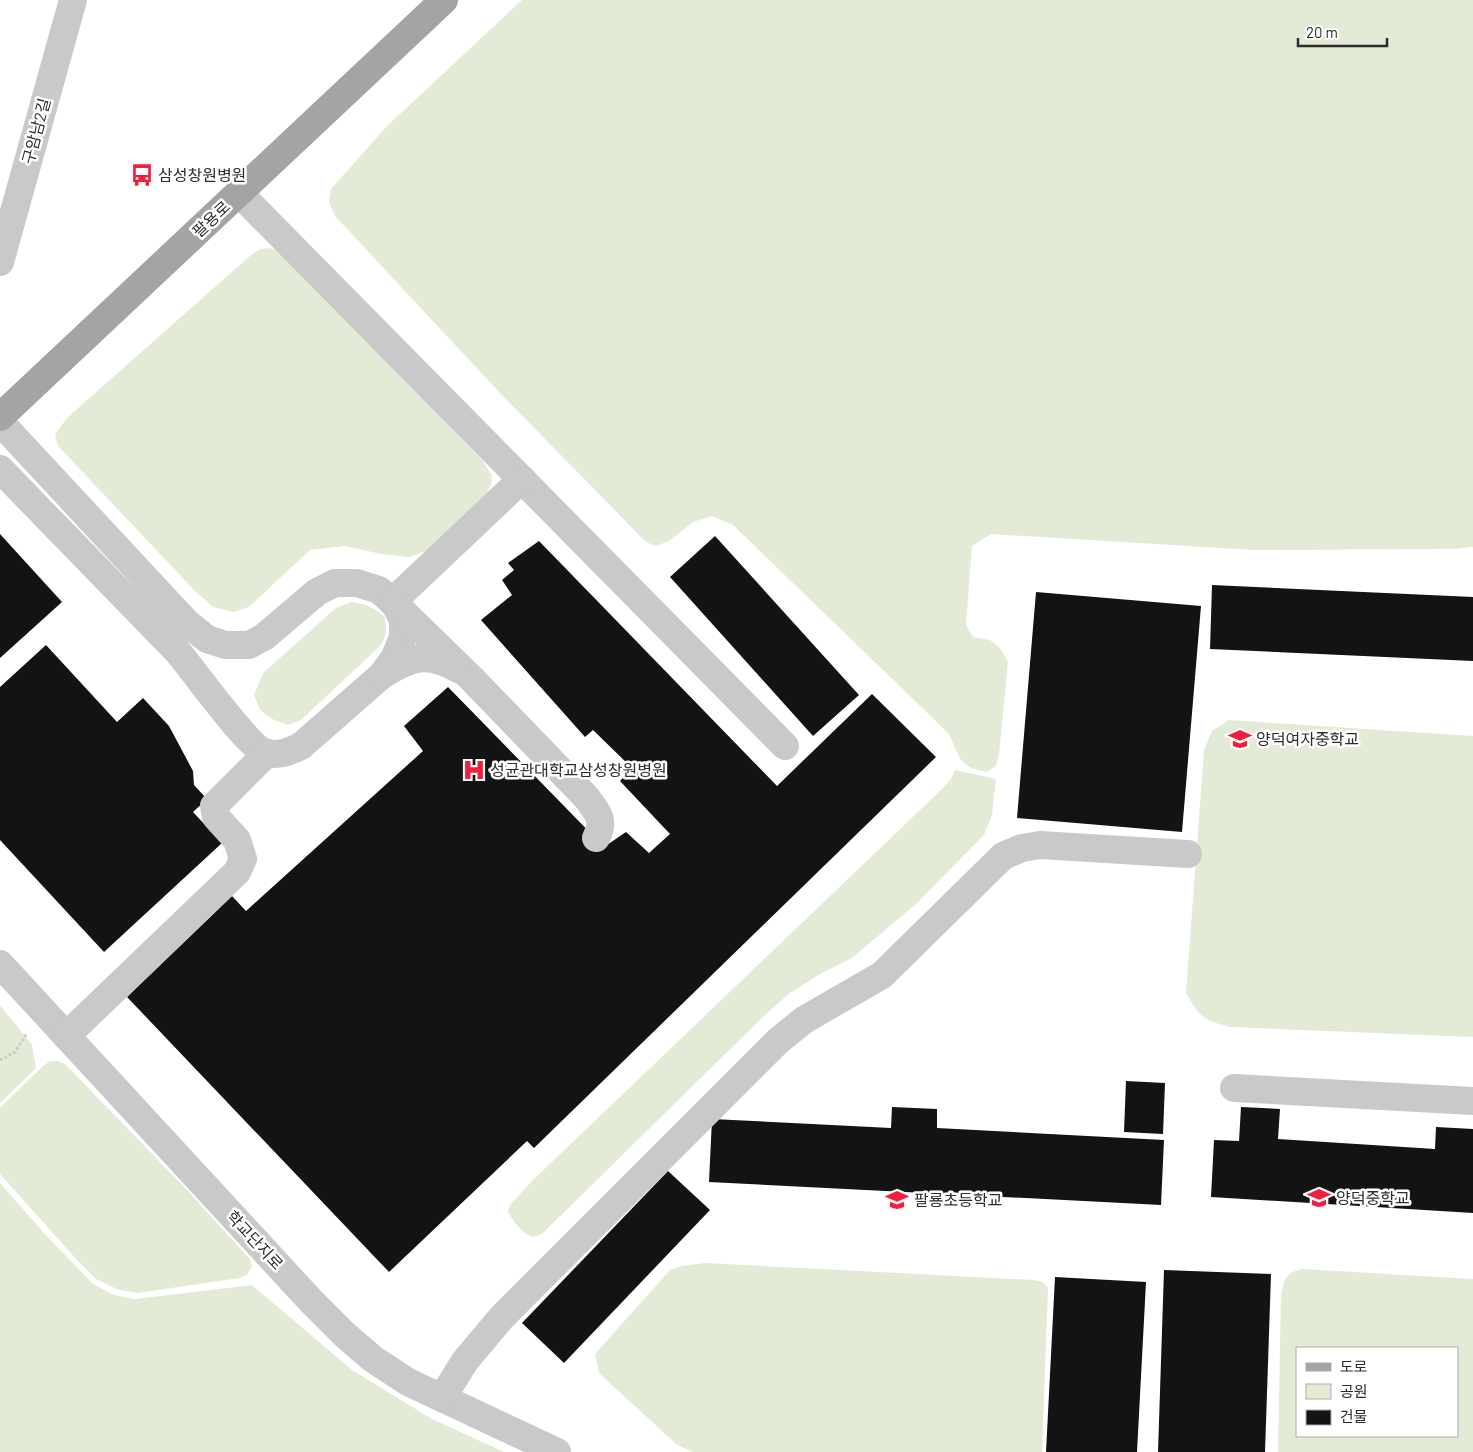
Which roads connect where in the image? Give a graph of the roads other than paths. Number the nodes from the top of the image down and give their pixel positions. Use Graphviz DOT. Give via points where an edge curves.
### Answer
graph roads {
  1 [pos="72,0"];
  2 [pos="444,0"];
  3 [pos="239,192"];
  4 [pos="0,262"];
  5 [pos="0,417"];
  6 [pos="0,422"];
  7 [pos="0,469"];
  8 [pos="522,480"];
  9 [pos="393,603"];
  10 [pos="382,676"];
  11 [pos="472,679"];
  12 [pos="785,746"];
  13 [pos="267,753"];
  14 [pos="596,838"];
  15 [pos="1188,854"];
  16 [pos="0,964"];
  17 [pos="66,1036"];
  18 [pos="1234,1088"];
  19 [pos="1473,1100"];
  20 [pos="442,1398"];
  21 [pos="557,1452"];
  1 -- 4 [label="street, 구암남2길"];
  2 -- 3 [label="main road, 팔용로"];
  3 -- 5 [label="main road, 팔용로"];
  3 -- 8 [label="street"];
  6 -- 9 [label="street" via="187,623 207,638 224,645 249,645 264,638 318,592 335,583 357,583 379,590"];
  7 -- 13 [label="street" via="178,652 246,737"];
  8 -- 9 [label="street"];
  8 -- 12 [label="street"];
  9 -- 10 [label="street" via="403,620 403,638"];
  9 -- 11 [label="street"];
  10 -- 11 [label="street" via="418,658 439,660"];
  10 -- 13 [label="street" via="301,746 285,754"];
  11 -- 14 [label="street" via="586,797 601,822"];
  13 -- 17 [label="street" via="214,806 216,817 237,840 243,859 237,872"];
  15 -- 20 [label="street" via="1040,845 1003,856 882,975 804,1020 778,1041 502,1317 465,1361"];
  16 -- 17 [label="street, 학교단지로"];
  17 -- 20 [label="street, 학교단지로" via="345,1335 408,1382"];
  18 -- 19 [label="street"];
  20 -- 21 [label="street, 학교단지로"];
}
